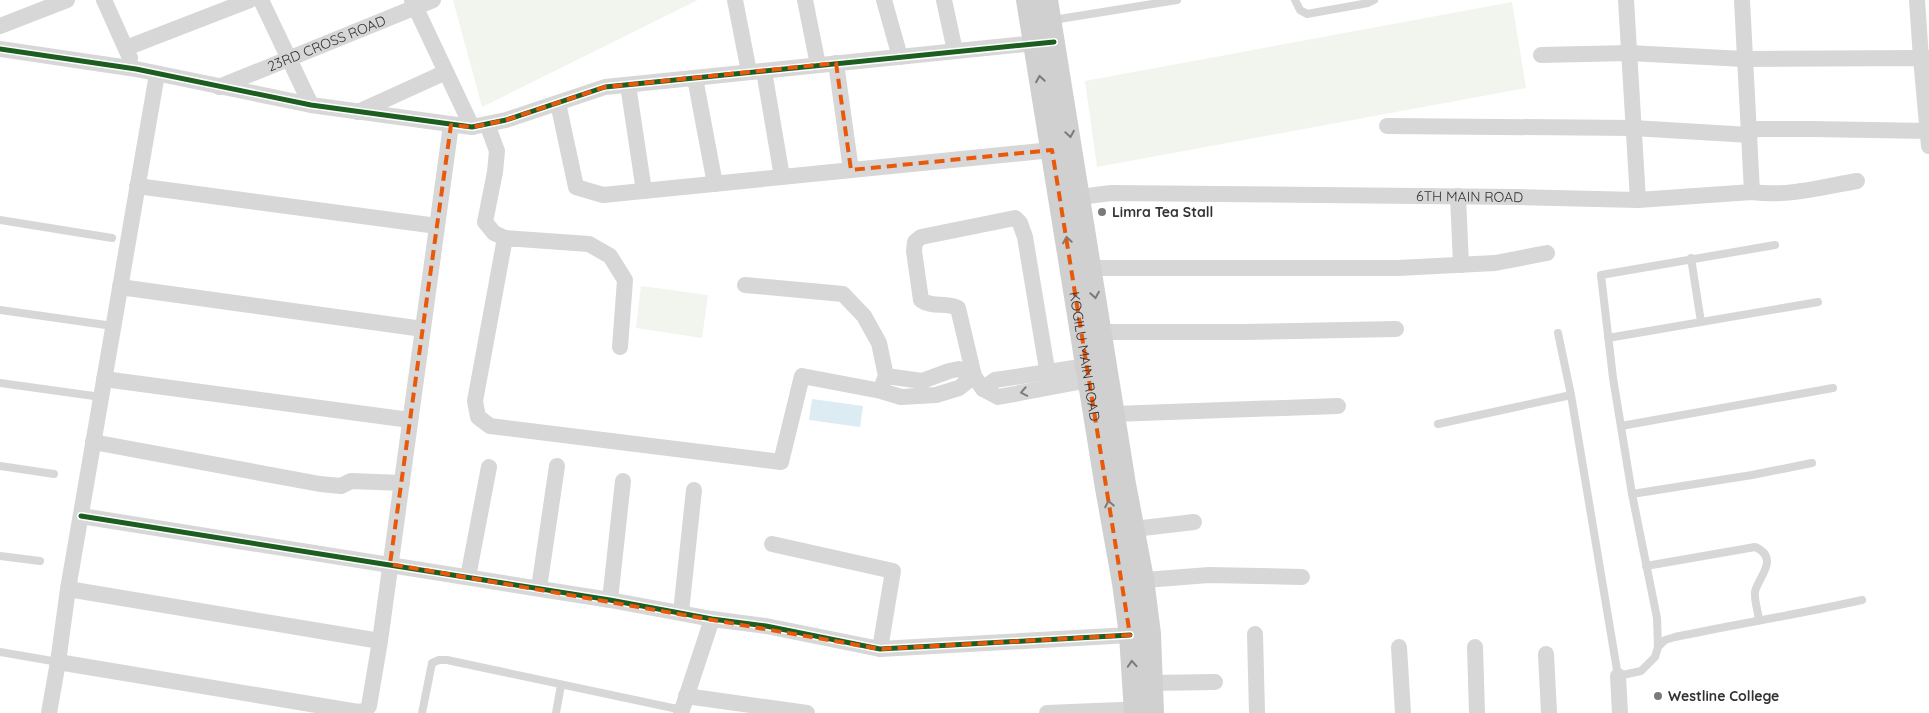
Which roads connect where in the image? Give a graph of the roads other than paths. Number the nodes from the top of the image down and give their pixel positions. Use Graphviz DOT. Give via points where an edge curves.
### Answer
graph roads {
  1 [pos="67,0"];
  2 [pos="104,0"];
  3 [pos="250,0"];
  4 [pos="261,0"];
  5 [pos="433,0"];
  6 [pos="735,0"];
  7 [pos="805,0"];
  8 [pos="884,0"];
  9 [pos="944,0"];
  10 [pos="1027,0"];
  11 [pos="1177,0"];
  12 [pos="1295,0"];
  13 [pos="1374,0"];
  14 [pos="1626,0"];
  15 [pos="1742,0"];
  16 [pos="1917,0"];
  17 [pos="414,4"];
  18 [pos="0,26"];
  19 [pos="1047,26"];
  20 [pos="126,48"];
  21 [pos="0,49"];
  22 [pos="955,51"];
  23 [pos="1629,54"];
  24 [pos="1540,55"];
  25 [pos="900,57"];
  26 [pos="1925,58"];
  27 [pos="289,59"];
  28 [pos="1744,59"];
  29 [pos="836,64"];
  30 [pos="818,65"];
  31 [pos="136,69"];
  32 [pos="757,71"];
  33 [pos="446,72"];
  34 [pos="157,74"];
  35 [pos="696,78"];
  36 [pos="628,85"];
  37 [pos="219,87"];
  38 [pos="558,103"];
  39 [pos="310,105"];
  40 [pos="358,112"];
  41 [pos="451,125"];
  42 [pos="480,126"];
  43 [pos="1386,126"];
  44 [pos="1634,128"];
  45 [pos="1749,132"];
  46 [pos="1928,136"];
  47 [pos="1052,150"];
  48 [pos="851,170"];
  49 [pos="782,177"];
  50 [pos="1857,181"];
  51 [pos="715,184"];
  52 [pos="138,186"];
  53 [pos="644,191"];
  54 [pos="1752,192"];
  55 [pos="1458,196"];
  56 [pos="1080,197"];
  57 [pos="1638,200"];
  58 [pos="0,220"];
  59 [pos="437,226"];
  60 [pos="112,238"];
  61 [pos="505,238"];
  62 [pos="1775,244"];
  63 [pos="1547,253"];
  64 [pos="1691,258"];
  65 [pos="1461,265"];
  66 [pos="1081,268"];
  67 [pos="745,285"];
  68 [pos="120,286"];
  69 [pos="1818,302"];
  70 [pos="0,310"];
  71 [pos="1701,322"];
  72 [pos="113,326"];
  73 [pos="423,329"];
  74 [pos="1396,329"];
  75 [pos="1101,332"];
  76 [pos="1558,333"];
  77 [pos="1608,338"];
  78 [pos="620,346"];
  79 [pos="1088,373"];
  80 [pos="104,379"];
  81 [pos="1048,380"];
  82 [pos="0,383"];
  83 [pos="884,383"];
  84 [pos="978,383"];
  85 [pos="1833,388"];
  86 [pos="1571,395"];
  87 [pos="101,397"];
  88 [pos="1338,406"];
  89 [pos="1114,414"];
  90 [pos="410,420"];
  91 [pos="1438,424"];
  92 [pos="1621,426"];
  93 [pos="93,442"];
  94 [pos="1812,463"];
  95 [pos="0,466"];
  96 [pos="557,466"];
  97 [pos="489,467"];
  98 [pos="54,474"];
  99 [pos="623,480"];
  100 [pos="402,483"];
  101 [pos="694,490"];
  102 [pos="1632,494"];
  103 [pos="80,516"];
  104 [pos="1194,522"];
  105 [pos="1134,529"];
  106 [pos="772,544"];
  107 [pos="0,556"];
  108 [pos="40,561"];
  109 [pos="390,564"];
  110 [pos="1646,566"];
  111 [pos="468,577"];
  112 [pos="1302,578"];
  113 [pos="1133,581"];
  114 [pos="538,588"];
  115 [pos="68,589"];
  116 [pos="610,600"];
  117 [pos="1862,600"];
  118 [pos="681,612"];
  119 [pos="712,619"];
  120 [pos="1759,620"];
  121 [pos="1255,634"];
  122 [pos="1130,635"];
  123 [pos="380,641"];
  124 [pos="1399,647"];
  125 [pos="1474,647"];
  126 [pos="1658,648"];
  127 [pos="880,649"];
  128 [pos="0,652"];
  129 [pos="1546,654"];
  130 [pos="58,662"];
  131 [pos="1618,676"];
  132 [pos="1215,682"];
  133 [pos="1152,683"];
  134 [pos="561,685"];
  135 [pos="683,706"];
  136 [pos="1144,711"];
  137 [pos="49,713"];
  138 [pos="422,713"];
  139 [pos="556,713"];
  140 [pos="807,713"];
  141 [pos="1047,713"];
  142 [pos="1257,713"];
  143 [pos="1403,713"];
  144 [pos="1477,713"];
  145 [pos="1549,713"];
  146 [pos="1620,713"];
  1 -- 18 [label="street"];
  2 -- 20 [label="street"];
  3 -- 20 [label="street"];
  4 -- 27 [label="street"];
  5 -- 17 [label="street, 23RD CROSS ROAD"];
  6 -- 32 [label="street"];
  7 -- 30 [label="street"];
  8 -- 25 [label="street"];
  9 -- 22 [label="street"];
  10 -- 19 [label="main road, KOGILU MAIN ROAD"];
  11 -- 19 [label="lane"];
  12 -- 13 [label="lane" via="1300,10 1312,14"];
  14 -- 23 [label="street"];
  15 -- 28 [label="street"];
  16 -- 26 [label="street"];
  17 -- 27 [label="street, 23RD CROSS ROAD"];
  17 -- 33 [label="street"];
  19 -- 22 [label="street"];
  47 -- 19 [label="main road, KOGILU MAIN ROAD, one-way"];
  19 -- 56 [label="main road, KOGILU MAIN ROAD, one-way"];
  20 -- 31 [label="street"];
  21 -- 31 [label="street"];
  22 -- 25 [label="street"];
  23 -- 24 [label="street"];
  23 -- 28 [label="street"];
  23 -- 44 [label="street"];
  25 -- 29 [label="street"];
  26 -- 28 [label="street"];
  26 -- 46 [label="street"];
  27 -- 37 [label="street, 23RD CROSS ROAD"];
  27 -- 39 [label="street"];
  28 -- 45 [label="street"];
  29 -- 30 [label="street"];
  29 -- 48 [label="street"];
  30 -- 32 [label="street"];
  31 -- 34 [label="street"];
  32 -- 35 [label="street"];
  32 -- 49 [label="street"];
  33 -- 40 [label="street"];
  33 -- 42 [label="street"];
  34 -- 37 [label="street"];
  34 -- 52 [label="street"];
  35 -- 36 [label="street"];
  35 -- 51 [label="street"];
  36 -- 38 [label="street" via="605,87"];
  36 -- 53 [label="street"];
  37 -- 39 [label="street"];
  38 -- 42 [label="street"];
  38 -- 53 [label="street" via="576,187 603,195"];
  39 -- 40 [label="street"];
  40 -- 41 [label="street"];
  41 -- 42 [label="street"];
  41 -- 59 [label="street"];
  42 -- 61 [label="street" via="497,151 485,222 494,233"];
  43 -- 44 [label="street"];
  44 -- 45 [label="street"];
  44 -- 57 [label="street"];
  45 -- 46 [label="street" via="1811,129"];
  45 -- 54 [label="street"];
  47 -- 48 [label="street"];
  66 -- 47 [label="main road, KOGILU MAIN ROAD, one-way"];
  48 -- 49 [label="street"];
  49 -- 51 [label="street"];
  50 -- 54 [label="street, 6TH MAIN ROAD" via="1784,193"];
  51 -- 53 [label="street"];
  52 -- 59 [label="street"];
  52 -- 68 [label="street"];
  54 -- 57 [label="street, 6TH MAIN ROAD"];
  55 -- 56 [label="street, 6TH MAIN ROAD" via="1111,193"];
  55 -- 57 [label="street, 6TH MAIN ROAD"];
  55 -- 65 [label="street"];
  56 -- 66 [label="main road, KOGILU MAIN ROAD"];
  58 -- 60 [label="lane"];
  59 -- 73 [label="street"];
  61 -- 78 [label="street" via="589,244 610,256 626,280"];
  61 -- 83 [label="street" via="475,401 478,417 490,426 781,462 802,376"];
  62 -- 64 [label="lane"];
  63 -- 65 [label="street" via="1494,263"];
  64 -- 71 [label="lane"];
  64 -- 77 [label="lane" via="1601,275"];
  65 -- 66 [label="street" via="1398,268"];
  66 -- 75 [label="main road, KOGILU MAIN ROAD, one-way"];
  66 -- 79 [label="main road, KOGILU MAIN ROAD"];
  67 -- 83 [label="street" via="843,294 864,316 879,343"];
  68 -- 72 [label="street"];
  68 -- 73 [label="street"];
  69 -- 71 [label="lane"];
  70 -- 72 [label="lane"];
  71 -- 77 [label="lane"];
  72 -- 80 [label="street"];
  73 -- 90 [label="street"];
  74 -- 75 [label="street"];
  75 -- 89 [label="main road, KOGILU MAIN ROAD"];
  76 -- 86 [label="lane"];
  77 -- 92 [label="lane"];
  79 -- 81 [label="street"];
  113 -- 79 [label="main road, KOGILU MAIN ROAD, one-way" via="1106,488"];
  80 -- 87 [label="street"];
  80 -- 90 [label="street"];
  81 -- 84 [label="street" via="998,397"];
  81 -- 84 [label="street" via="1025,237 1015,218 922,237 915,242 921,300 927,304 958,308"];
  82 -- 87 [label="lane"];
  83 -- 84 [label="street" via="901,397 936,395"];
  85 -- 92 [label="lane"];
  86 -- 91 [label="lane"];
  86 -- 131 [label="lane"];
  87 -- 93 [label="street"];
  88 -- 89 [label="street"];
  89 -- 105 [label="main road, KOGILU MAIN ROAD"];
  90 -- 100 [label="street"];
  92 -- 102 [label="lane"];
  93 -- 100 [label="street" via="320,484 341,486 351,481"];
  93 -- 103 [label="street"];
  94 -- 102 [label="lane"];
  95 -- 98 [label="lane"];
  96 -- 114 [label="street"];
  97 -- 111 [label="street"];
  99 -- 116 [label="street"];
  100 -- 109 [label="street"];
  101 -- 118 [label="street"];
  102 -- 110 [label="lane"];
  103 -- 109 [label="street"];
  103 -- 115 [label="street"];
  104 -- 105 [label="street"];
  105 -- 113 [label="main road, KOGILU MAIN ROAD"];
  106 -- 127 [label="street" via="893,571"];
  107 -- 108 [label="lane"];
  109 -- 111 [label="street"];
  109 -- 123 [label="street"];
  110 -- 120 [label="lane" via="1755,547 1760,549 1767,569 1755,591"];
  110 -- 126 [label="lane" via="1657,618"];
  111 -- 114 [label="street"];
  112 -- 113 [label="street" via="1209,575"];
  113 -- 122 [label="main road, KOGILU MAIN ROAD"];
  113 -- 133 [label="main road, KOGILU MAIN ROAD" via="1150,634"];
  114 -- 116 [label="street"];
  115 -- 123 [label="street"];
  115 -- 130 [label="street"];
  116 -- 118 [label="street"];
  117 -- 120 [label="lane"];
  118 -- 119 [label="street"];
  119 -- 127 [label="street" via="766,626"];
  119 -- 135 [label="street"];
  120 -- 126 [label="lane" via="1670,638"];
  121 -- 142 [label="street"];
  122 -- 127 [label="street"];
  136 -- 122 [label="main road, KOGILU MAIN ROAD, one-way"];
  123 -- 130 [label="street" via="369,706 358,712"];
  124 -- 143 [label="street"];
  125 -- 144 [label="street"];
  126 -- 131 [label="lane" via="1655,657 1640,671"];
  128 -- 130 [label="lane"];
  129 -- 145 [label="street"];
  130 -- 137 [label="street"];
  131 -- 146 [label="street"];
  132 -- 133 [label="street"];
  133 -- 136 [label="main road, KOGILU MAIN ROAD"];
  134 -- 135 [label="lane"];
  134 -- 138 [label="lane" via="439,660 432,664"];
  134 -- 139 [label="lane"];
  135 -- 140 [label="street"];
  136 -- 141 [label="street"];
}
